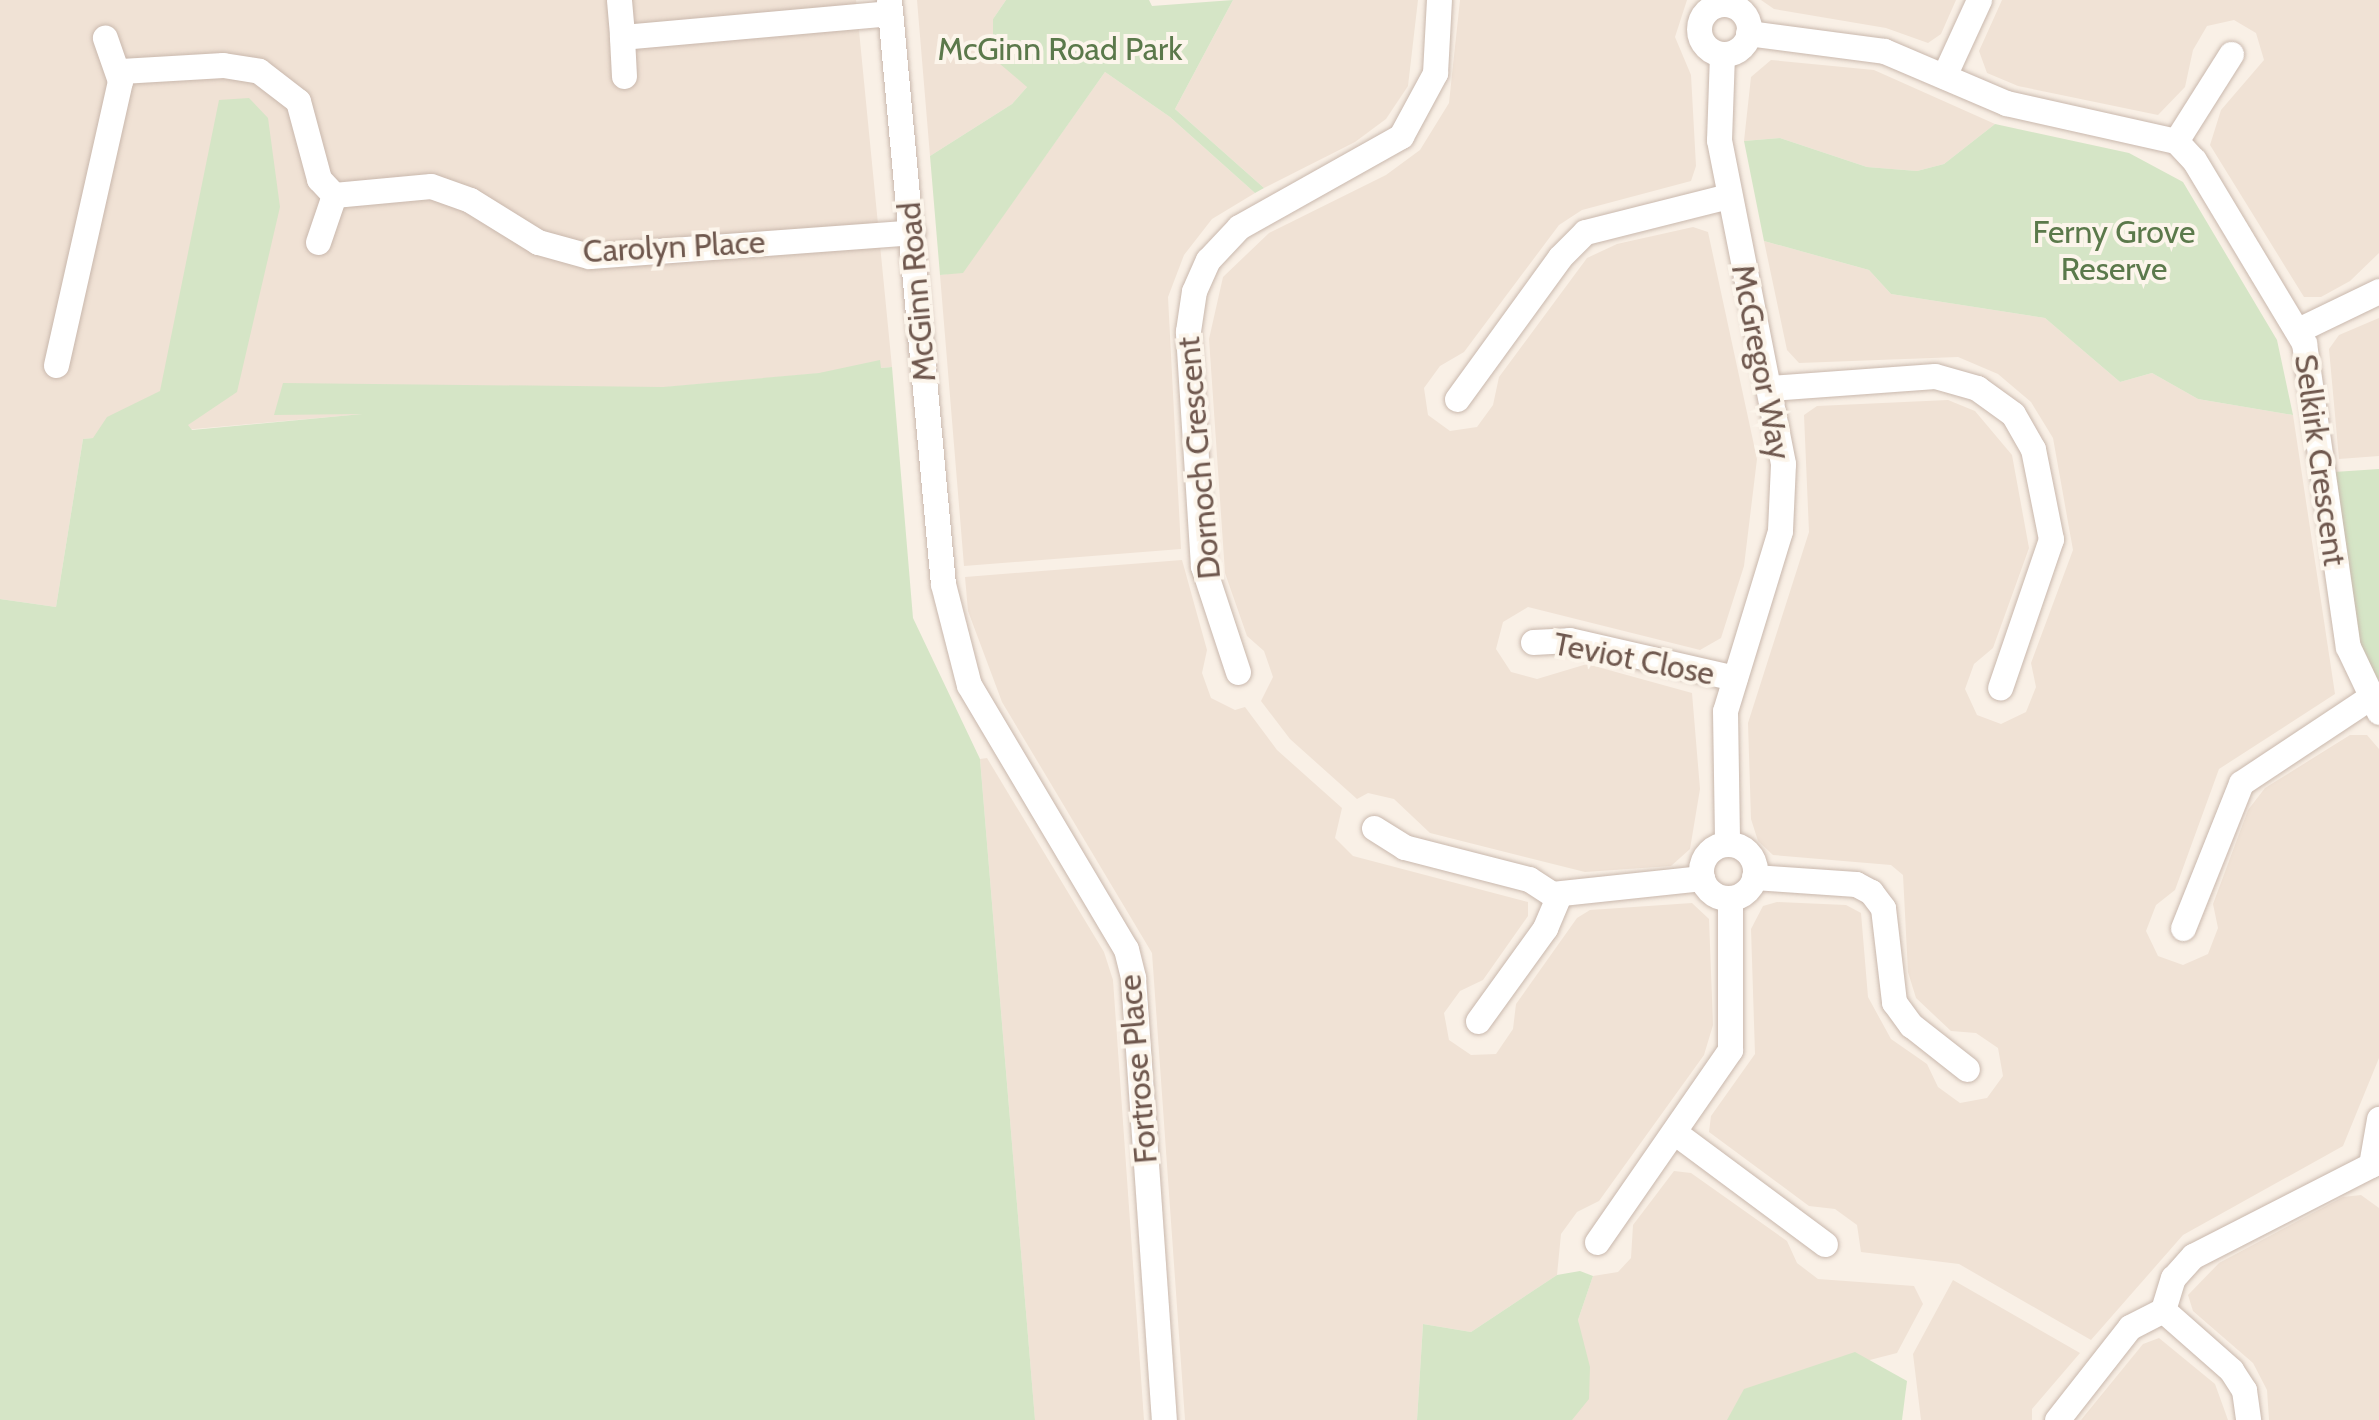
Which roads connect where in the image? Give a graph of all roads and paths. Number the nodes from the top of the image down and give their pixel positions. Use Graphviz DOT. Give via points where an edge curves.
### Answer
graph roads {
  1 [pos="619,0"];
  2 [pos="1439,0"];
  3 [pos="1979,0"];
  4 [pos="1727,2"];
  5 [pos="889,7"];
  6 [pos="1748,33"];
  7 [pos="622,37"];
  8 [pos="105,38"];
  9 [pos="1722,54"];
  10 [pos="2230,54"];
  11 [pos="121,71"];
  12 [pos="624,76"];
  13 [pos="1944,76"];
  14 [pos="2176,141"];
  15 [pos="334,195"];
  16 [pos="1728,196"];
  17 [pos="912,232"];
  18 [pos="318,242"];
  19 [pos="2379,291"];
  20 [pos="2298,330"];
  21 [pos="56,366"];
  22 [pos="1770,388"];
  23 [pos="1457,399"];
  24 [pos="943,584"];
  25 [pos="1533,642"];
  26 [pos="1238,672"];
  27 [pos="1735,678"];
  28 [pos="2000,688"];
  29 [pos="2374,705"];
  30 [pos="1374,828"];
  31 [pos="1727,844"];
  32 [pos="1754,877"];
  33 [pos="1702,878"];
  34 [pos="1559,895"];
  35 [pos="1730,898"];
  36 [pos="2182,928"];
  37 [pos="1478,1021"];
  38 [pos="1966,1069"];
  39 [pos="2379,1119"];
  40 [pos="1674,1132"];
  41 [pos="2375,1172"];
  42 [pos="1597,1242"];
  43 [pos="1825,1244"];
  44 [pos="2164,1310"];
  45 [pos="1164,1420"];
  46 [pos="2057,1420"];
  47 [pos="2248,1420"];
  1 -- 7 [label="street"];
  2 -- 26 [label="street, Dornoch Crescent" via="1435,74 1401,136 1238,227 1208,260 1194,291 1188,331 1203,566"];
  3 -- 13 [label="street"];
  4 -- 6 [label="street" via="1743,14"];
  4 -- 9 [label="street" via="1707,11 1699,30 1704,44"];
  5 -- 7 [label="street"];
  5 -- 17 [label="street, McGinn Road"];
  6 -- 9 [label="street" via="1740,48"];
  6 -- 13 [label="street" via="1884,51"];
  7 -- 12 [label="street"];
  8 -- 11 [label="street"];
  9 -- 16 [label="street, McGregor Way" via="1718,118"];
  10 -- 14 [label="street"];
  11 -- 15 [label="street" via="223,65 274,78 298,101 319,180"];
  11 -- 21 [label="street"];
  13 -- 14 [label="street" via="2006,104"];
  14 -- 20 [label="street, Selkirk Crescent" via="2208,177"];
  15 -- 17 [label="street, Carolyn Place" via="431,186 470,200 538,242 589,256"];
  15 -- 18 [label="street"];
  16 -- 22 [label="street, McGregor Way"];
  16 -- 23 [label="street" via="1586,232 1560,257"];
  17 -- 24 [label="street, McGinn Road"];
  19 -- 20 [label="street"];
  20 -- 29 [label="street, Selkirk Crescent" via="2308,357 2348,647"];
  22 -- 27 [label="street, McGregor Way" via="1783,464 1780,531"];
  22 -- 28 [label="street" via="1935,376 1996,399 2025,430 2039,472 2050,550"];
  24 -- 45 [label="street, Fortrose Place" via="969,684 1126,948"];
  25 -- 27 [label="street, Teviot Close" via="1568,640"];
  27 -- 31 [label="street, McGregor Way" via="1723,727"];
  29 -- 36 [label="street" via="2241,783"];
  30 -- 34 [label="street" via="1404,846 1528,879"];
  31 -- 32 [label="street" via="1752,857"];
  31 -- 33 [label="street" via="1706,855"];
  32 -- 35 [label="street" via="1746,892"];
  32 -- 38 [label="street" via="1856,884 1871,892 1883,908 1894,1002 1911,1026"];
  33 -- 34 [label="street"];
  33 -- 35 [label="street" via="1715,895"];
  34 -- 37 [label="street" via="1545,928"];
  35 -- 40 [label="street" via="1733,1038"];
  39 -- 41 [label="street"];
  40 -- 42 [label="street"];
  40 -- 43 [label="street"];
  41 -- 44 [label="street" via="2200,1250 2173,1278"];
  44 -- 46 [label="street" via="2130,1327"];
  44 -- 47 [label="street" via="2232,1370 2244,1390"];
}
